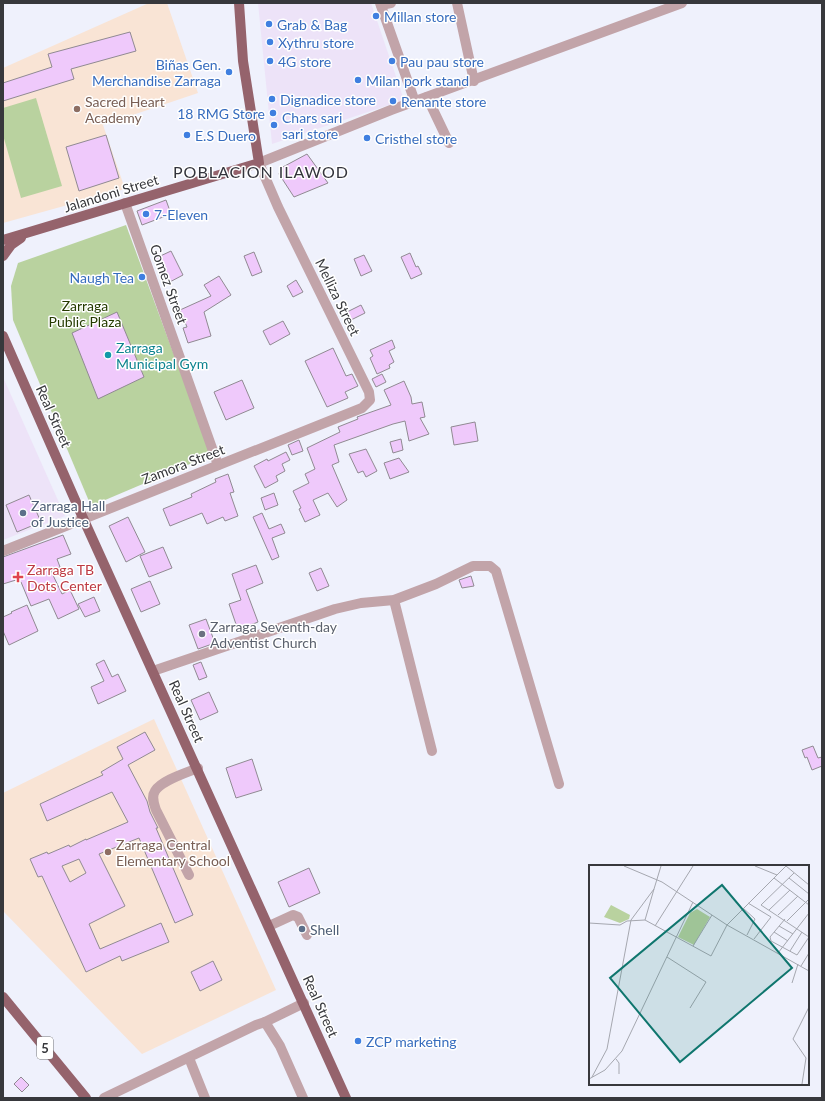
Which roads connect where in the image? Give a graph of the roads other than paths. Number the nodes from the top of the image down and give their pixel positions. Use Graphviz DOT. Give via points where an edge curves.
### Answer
graph roads {
  1 [pos="239,3"];
  2 [pos="457,3"];
  3 [pos="384,4"];
  4 [pos="675,4"];
  5 [pos="474,80"];
  6 [pos="427,97"];
  7 [pos="415,102"];
  8 [pos="449,143"];
  9 [pos="259,163"];
  10 [pos="125,203"];
  11 [pos="32,231"];
  12 [pos="3,240"];
  13 [pos="3,256"];
  14 [pos="3,336"];
  15 [pos="370,400"];
  16 [pos="218,465"];
  17 [pos="83,518"];
  18 [pos="3,551"];
  19 [pos="394,600"];
  20 [pos="153,671"];
  21 [pos="432,751"];
  22 [pos="198,768"];
  23 [pos="559,784"];
  24 [pos="189,875"];
  25 [pos="269,926"];
  26 [pos="307,935"];
  27 [pos="3,997"];
  28 [pos="304,1003"];
  29 [pos="265,1022"];
  30 [pos="189,1058"];
  31 [pos="86,1098"];
  32 [pos="104,1098"];
  33 [pos="206,1098"];
  34 [pos="303,1098"];
  35 [pos="346,1098"];
  1 -- 9 [label="main road" via="243,61"];
  2 -- 5 [label="street"];
  3 -- 7 [label="street"];
  4 -- 5 [label="street, Jalandoni Street"];
  5 -- 6 [label="street, Jalandoni Street"];
  6 -- 7 [label="street, Jalandoni Street"];
  6 -- 8 [label="street"];
  7 -- 9 [label="street, Jalandoni Street"];
  9 -- 10 [label="main road, Jalandoni Street"];
  9 -- 15 [label="street, Melliza Street" via="369,392"];
  10 -- 11 [label="main road, Jalandoni Street"];
  10 -- 16 [label="street, Gomez Street"];
  11 -- 12 [label="main road, Jalandoni Street"];
  11 -- 13 [label="main road" via="11,245"];
  14 -- 17 [label="main road, Real Street"];
  15 -- 16 [label="street, Zamora Street" via="362,408"];
  16 -- 17 [label="street, Zamora Street"];
  17 -- 18 [label="street, Zamora Street"];
  17 -- 20 [label="main road, Real Street"];
  19 -- 20 [label="street" via="361,603 335,609"];
  19 -- 21 [label="street"];
  19 -- 23 [label="street" via="473,566 490,566 496,571"];
  20 -- 22 [label="main road, Real Street"];
  22 -- 24 [label="street" via="162,784 154,792 153,800"];
  22 -- 25 [label="main road, Real Street"];
  25 -- 26 [label="street" via="293,916 298,918"];
  25 -- 28 [label="main road, Real Street"];
  27 -- 31 [label="main road, 5"];
  28 -- 29 [label="street"];
  28 -- 35 [label="main road, Real Street"];
  29 -- 30 [label="street" via="256,1024"];
  29 -- 34 [label="street" via="280,1046"];
  30 -- 32 [label="street"];
  30 -- 33 [label="street"];
}
